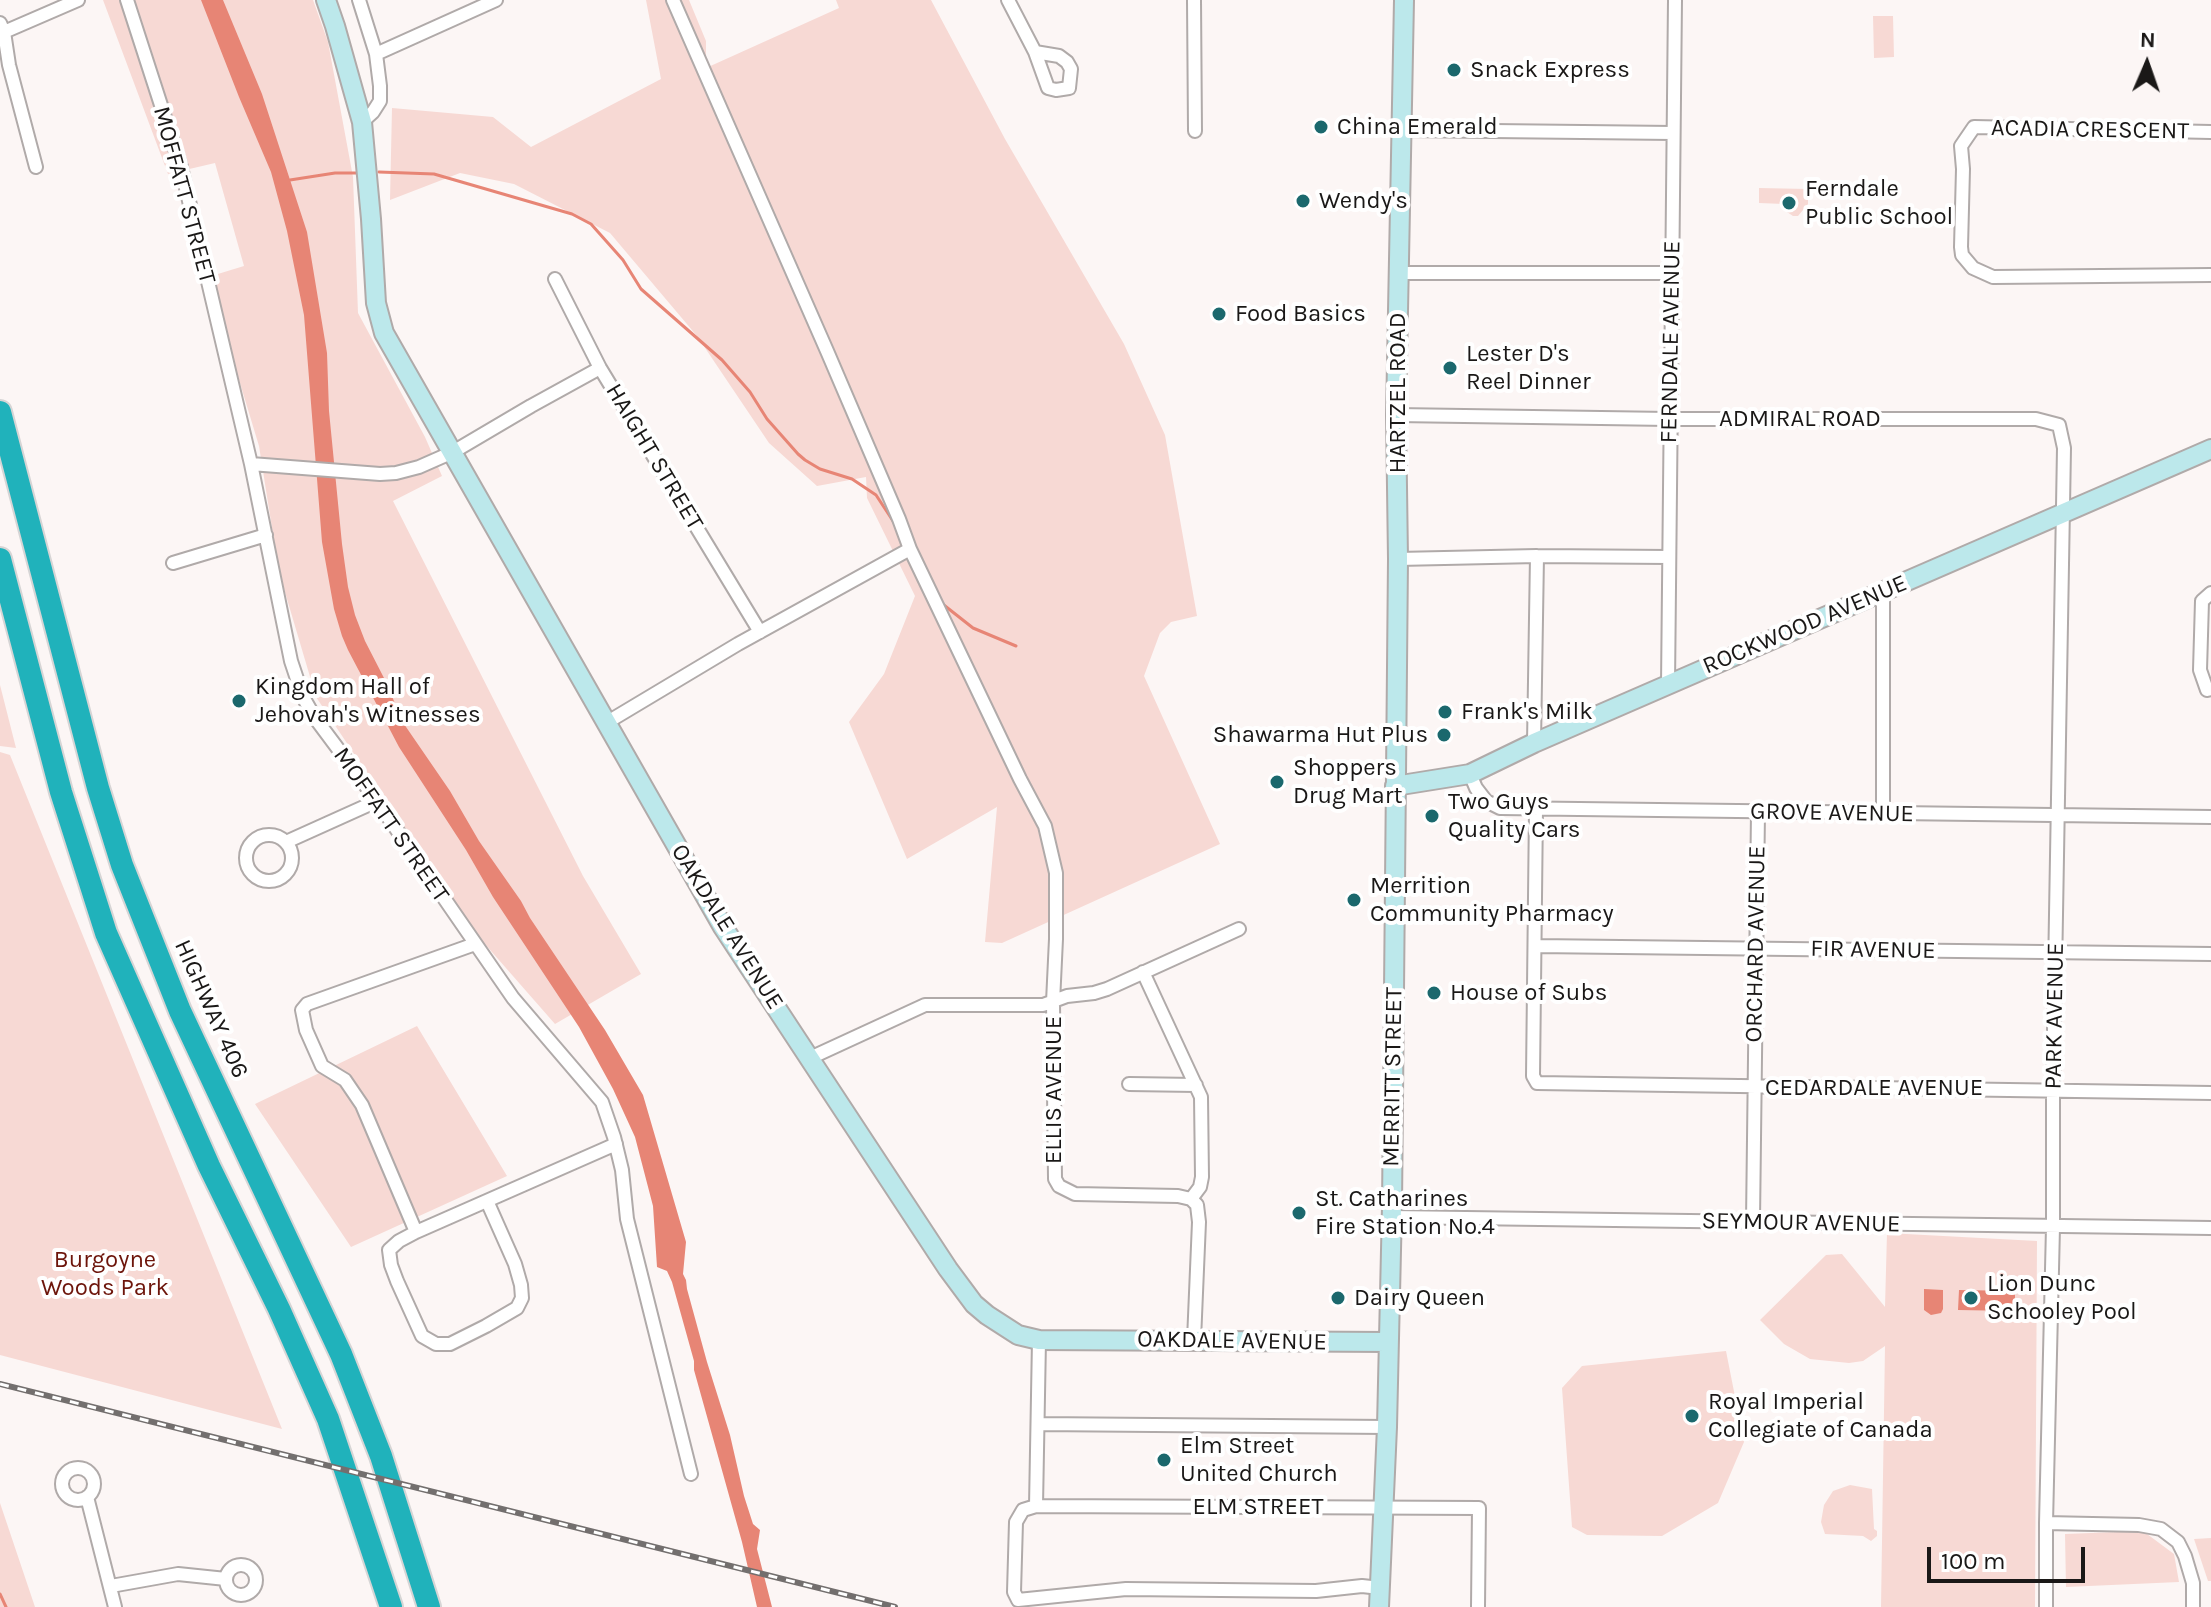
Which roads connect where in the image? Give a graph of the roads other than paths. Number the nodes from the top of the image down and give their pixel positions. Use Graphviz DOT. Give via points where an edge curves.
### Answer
graph roads {
  1 [pos="78,0"];
  2 [pos="127,0"];
  3 [pos="326,0"];
  4 [pos="359,0"];
  5 [pos="496,0"];
  6 [pos="673,0"];
  7 [pos="1008,0"];
  8 [pos="1194,0"];
  9 [pos="1404,0"];
  10 [pos="1675,0"];
  11 [pos="2,28"];
  12 [pos="1035,52"];
  13 [pos="376,54"];
  14 [pos="362,122"];
  15 [pos="1402,130"];
  16 [pos="1195,131"];
  17 [pos="2211,132"];
  18 [pos="1673,133"];
  19 [pos="36,167"];
  20 [pos="1399,273"];
  21 [pos="1671,273"];
  22 [pos="2211,275"];
  23 [pos="555,279"];
  24 [pos="600,368"];
  25 [pos="0,412"];
  26 [pos="1396,415"];
  27 [pos="1669,419"];
  28 [pos="2059,425"];
  29 [pos="2211,449"];
  30 [pos="453,452"];
  31 [pos="251,464"];
  32 [pos="2063,513"];
  33 [pos="266,535"];
  34 [pos="910,549"];
  35 [pos="1537,556"];
  36 [pos="1669,557"];
  37 [pos="0,559"];
  38 [pos="1398,559"];
  39 [pos="173,563"];
  40 [pos="1883,592"];
  41 [pos="2211,593"];
  42 [pos="760,632"];
  43 [pos="1668,685"];
  44 [pos="2211,689"];
  45 [pos="606,723"];
  46 [pos="1534,743"];
  47 [pos="1470,774"];
  48 [pos="1395,786"];
  49 [pos="377,801"];
  50 [pos="1536,808"];
  51 [pos="1758,812"];
  52 [pos="1883,813"];
  53 [pos="2059,817"];
  54 [pos="2211,817"];
  55 [pos="286,842"];
  56 [pos="1239,929"];
  57 [pos="475,944"];
  58 [pos="1536,946"];
  59 [pos="1755,949"];
  60 [pos="2056,952"];
  61 [pos="2211,954"];
  62 [pos="1143,972"];
  63 [pos="1053,1002"];
  64 [pos="810,1058"];
  65 [pos="1129,1084"];
  66 [pos="1196,1085"];
  67 [pos="1754,1088"];
  68 [pos="2053,1089"];
  69 [pos="2211,1093"];
  70 [pos="616,1144"];
  71 [pos="1191,1199"];
  72 [pos="487,1201"];
  73 [pos="1391,1217"];
  74 [pos="1753,1221"];
  75 [pos="2053,1227"];
  76 [pos="2211,1228"];
  77 [pos="416,1232"];
  78 [pos="1039,1340"];
  79 [pos="1194,1340"];
  80 [pos="1388,1342"];
  81 [pos="1038,1424"];
  82 [pos="1387,1427"];
  83 [pos="691,1474"];
  84 [pos="87,1497"];
  85 [pos="1036,1506"];
  86 [pos="1383,1508"];
  87 [pos="2046,1523"];
  88 [pos="226,1579"];
  89 [pos="111,1586"];
  90 [pos="1380,1588"];
  91 [pos="115,1607"];
  92 [pos="391,1607"];
  93 [pos="429,1607"];
  94 [pos="1379,1607"];
  95 [pos="1478,1607"];
  96 [pos="2046,1607"];
  97 [pos="2193,1607"];
  1 -- 11 [label="street"];
  2 -- 31 [label="street, MOFFATT STREET" via="181,167"];
  3 -- 14 [label="street"];
  4 -- 13 [label="street"];
  5 -- 13 [label="street"];
  6 -- 34 [label="street"];
  7 -- 12 [label="street"];
  8 -- 16 [label="street"];
  9 -- 15 [label="street, HARTZEL ROAD"];
  10 -- 18 [label="street, FERNDALE AVENUE"];
  11 -- 19 [label="street"];
  13 -- 14 [label="street" via="380,101"];
  14 -- 30 [label="street, OAKDALE AVENUE" via="376,303 384,333"];
  15 -- 18 [label="street"];
  15 -- 20 [label="street, HARTZEL ROAD"];
  17 -- 22 [label="street, ACADIA CRESCENT" via="1974,127 1961,146 1961,247 1973,268 1993,277"];
  18 -- 21 [label="street, FERNDALE AVENUE"];
  20 -- 21 [label="street"];
  20 -- 26 [label="street, HARTZEL ROAD"];
  21 -- 27 [label="street, FERNDALE AVENUE"];
  23 -- 24 [label="street, HAIGHT STREET"];
  24 -- 30 [label="street"];
  24 -- 42 [label="street, HAIGHT STREET"];
  25 -- 93 [label="highway, HIGHWAY 406" via="122,865 180,1011 341,1354 381,1456"];
  26 -- 27 [label="street, ADMIRAL ROAD"];
  26 -- 38 [label="street, HARTZEL ROAD"];
  27 -- 28 [label="street, ADMIRAL ROAD" via="2036,419"];
  27 -- 36 [label="street, FERNDALE AVENUE"];
  28 -- 32 [label="street, PARK AVENUE"];
  29 -- 32 [label="street, ROCKWOOD AVENUE"];
  30 -- 31 [label="street" via="396,473"];
  30 -- 45 [label="street, OAKDALE AVENUE"];
  31 -- 33 [label="street, MOFFATT STREET"];
  32 -- 40 [label="street, ROCKWOOD AVENUE"];
  32 -- 53 [label="street, PARK AVENUE"];
  33 -- 39 [label="street"];
  33 -- 49 [label="street, MOFFATT STREET" via="303,697"];
  34 -- 42 [label="street"];
  34 -- 63 [label="street" via="1045,826 1056,873"];
  35 -- 36 [label="street"];
  35 -- 38 [label="street"];
  35 -- 46 [label="street"];
  36 -- 43 [label="street, FERNDALE AVENUE"];
  37 -- 92 [label="highway" via="61,792 106,933 328,1419"];
  38 -- 48 [label="street, HARTZEL ROAD"];
  40 -- 43 [label="street, ROCKWOOD AVENUE"];
  40 -- 52 [label="street"];
  41 -- 44 [label="street" via="2202,601 2200,670"];
  42 -- 45 [label="street"];
  43 -- 46 [label="street, ROCKWOOD AVENUE"];
  45 -- 64 [label="street, OAKDALE AVENUE" via="723,927"];
  46 -- 47 [label="street, ROCKWOOD AVENUE"];
  47 -- 48 [label="street, ROCKWOOD AVENUE"];
  47 -- 50 [label="street, GROVE AVENUE" via="1486,801 1500,808"];
  48 -- 73 [label="street, MERRITT STREET"];
  49 -- 55 [label="street"];
  49 -- 57 [label="street, MOFFATT STREET"];
  50 -- 51 [label="street, GROVE AVENUE"];
  50 -- 58 [label="street"];
  51 -- 52 [label="street, GROVE AVENUE"];
  51 -- 59 [label="street, ORCHARD AVENUE"];
  52 -- 53 [label="street, GROVE AVENUE"];
  53 -- 54 [label="street, GROVE AVENUE"];
  53 -- 60 [label="street, PARK AVENUE"];
  56 -- 62 [label="street"];
  57 -- 70 [label="street, MOFFATT STREET" via="513,998 602,1102"];
  57 -- 77 [label="street" via="302,1010 322,1066 345,1080 362,1105"];
  58 -- 59 [label="street, FIR AVENUE"];
  58 -- 67 [label="street, CEDARDALE AVENUE" via="1537,1083"];
  59 -- 60 [label="street, FIR AVENUE"];
  59 -- 67 [label="street, ORCHARD AVENUE"];
  60 -- 61 [label="street, FIR AVENUE"];
  60 -- 68 [label="street, PARK AVENUE"];
  62 -- 63 [label="street" via="1107,989"];
  62 -- 66 [label="street"];
  63 -- 64 [label="street" via="925,1005"];
  63 -- 71 [label="street, ELLIS AVENUE" via="1053,1163 1059,1186 1075,1194"];
  64 -- 78 [label="street, OAKDALE AVENUE" via="974,1304 1004,1327"];
  65 -- 66 [label="street"];
  66 -- 71 [label="street" via="1201,1097 1202,1177"];
  67 -- 68 [label="street, CEDARDALE AVENUE"];
  67 -- 74 [label="street, ORCHARD AVENUE"];
  68 -- 69 [label="street, CEDARDALE AVENUE"];
  68 -- 75 [label="street, PARK AVENUE"];
  70 -- 72 [label="street"];
  70 -- 83 [label="street, MOFFATT STREET" via="627,1219"];
  71 -- 79 [label="street" via="1199,1222"];
  72 -- 77 [label="street"];
  72 -- 77 [label="street" via="515,1264 522,1298 517,1308 450,1344 422,1336 391,1265 389,1250"];
  73 -- 74 [label="street, SEYMOUR AVENUE"];
  73 -- 80 [label="street, MERRITT STREET"];
  74 -- 75 [label="street, SEYMOUR AVENUE"];
  75 -- 76 [label="street, SEYMOUR AVENUE"];
  75 -- 87 [label="street, PARK AVENUE"];
  78 -- 79 [label="street, OAKDALE AVENUE"];
  78 -- 81 [label="street"];
  79 -- 80 [label="street, OAKDALE AVENUE"];
  80 -- 82 [label="street, MERRITT STREET"];
  81 -- 82 [label="street"];
  81 -- 85 [label="street"];
  82 -- 86 [label="street, MERRITT STREET"];
  84 -- 89 [label="street"];
  85 -- 86 [label="street, ELM STREET"];
  85 -- 90 [label="street" via="1023,1510 1016,1522 1018,1600 1126,1589"];
  86 -- 90 [label="street, MERRITT STREET"];
  86 -- 95 [label="street, ELM STREET" via="1479,1508"];
  87 -- 96 [label="street, PARK AVENUE"];
  87 -- 97 [label="street" via="2161,1529 2178,1542 2185,1556"];
  88 -- 89 [label="street" via="178,1574"];
  89 -- 91 [label="street"];
  90 -- 94 [label="street, MERRITT STREET"];
}
